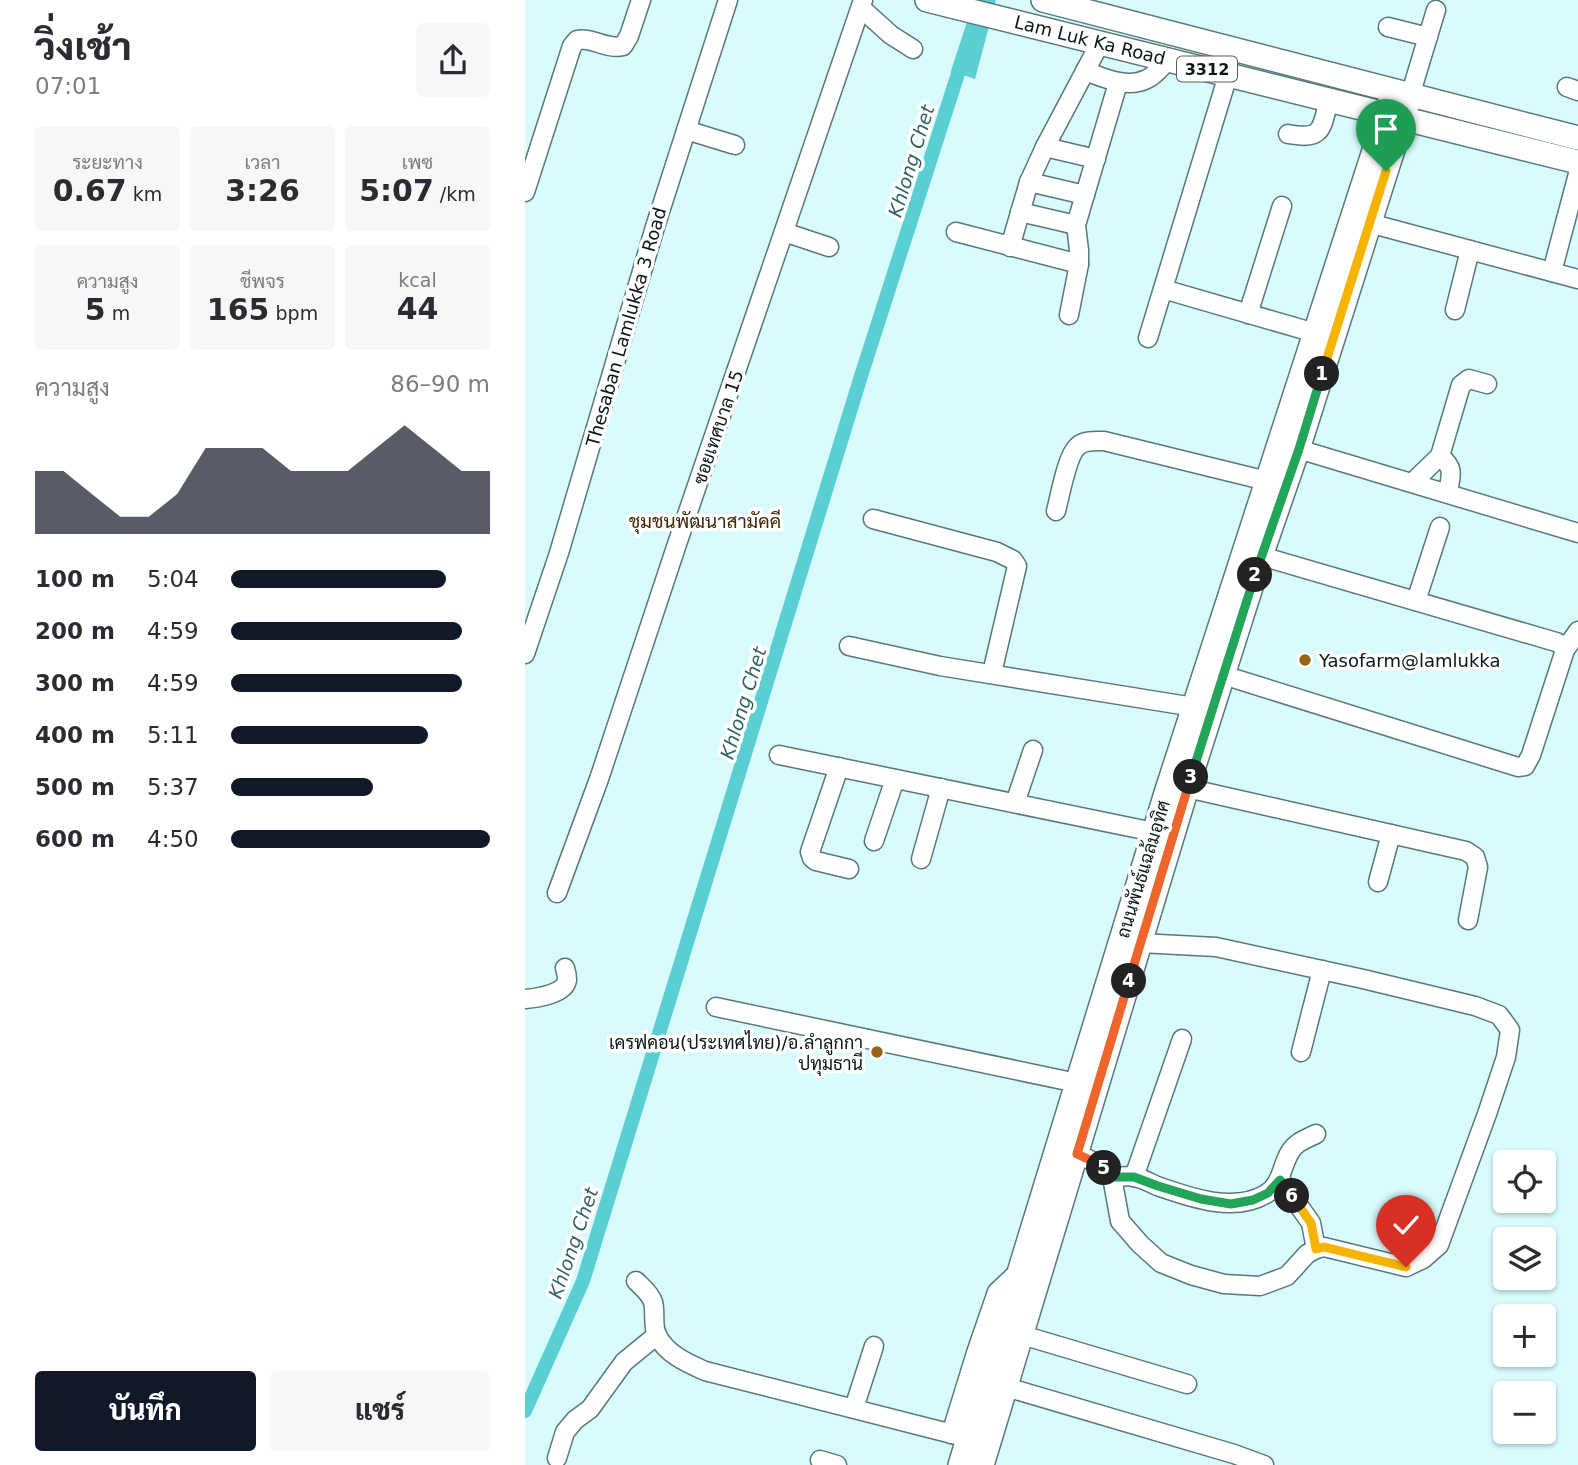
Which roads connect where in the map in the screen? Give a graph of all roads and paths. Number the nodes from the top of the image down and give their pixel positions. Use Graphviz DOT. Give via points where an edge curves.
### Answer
graph roads {
  1 [pos="641,0"];
  2 [pos="728,0"];
  3 [pos="1043,0"];
  4 [pos="937,2"];
  5 [pos="862,4"];
  6 [pos="1436,9"];
  7 [pos="1388,27"];
  8 [pos="1428,37"];
  9 [pos="1100,43"];
  10 [pos="913,49"];
  11 [pos="1168,60"];
  12 [pos="1086,71"];
  13 [pos="1228,75"];
  14 [pos="1118,83"];
  15 [pos="1401,94"];
  16 [pos="1329,100"];
  17 [pos="1394,117"];
  18 [pos="686,130"];
  19 [pos="1288,134"];
  20 [pos="1578,138"];
  21 [pos="735,145"];
  22 [pos="1045,146"];
  23 [pos="1095,159"];
  24 [pos="1578,162"];
  25 [pos="1578,174"];
  26 [pos="1029,182"];
  27 [pos="525,192"];
  28 [pos="1085,195"];
  29 [pos="1282,206"];
  30 [pos="1020,212"];
  31 [pos="1369,223"];
  32 [pos="1076,225"];
  33 [pos="784,232"];
  34 [pos="956,232"];
  35 [pos="829,247"];
  36 [pos="1010,247"];
  37 [pos="1470,250"];
  38 [pos="1079,264"];
  39 [pos="1552,272"];
  40 [pos="1578,279"];
  41 [pos="1163,289"];
  42 [pos="1455,310"];
  43 [pos="1248,314"];
  44 [pos="1069,315"];
  45 [pos="1315,333"];
  46 [pos="1148,338"];
  47 [pos="1487,384"];
  48 [pos="1299,449"];
  49 [pos="1440,456"];
  50 [pos="1267,481"];
  51 [pos="1413,482"];
  52 [pos="1448,492"];
  53 [pos="1056,511"];
  54 [pos="873,520"];
  55 [pos="1440,527"];
  56 [pos="1578,533"];
  57 [pos="1261,556"];
  58 [pos="1416,601"];
  59 [pos="1578,631"];
  60 [pos="849,646"];
  61 [pos="1565,650"];
  62 [pos="525,654"];
  63 [pos="992,673"];
  64 [pos="1223,675"];
  65 [pos="1194,707"];
  66 [pos="1033,750"];
  67 [pos="779,755"];
  68 [pos="839,767"];
  69 [pos="895,779"];
  70 [pos="941,788"];
  71 [pos="1187,788"];
  72 [pos="1016,803"];
  73 [pos="1154,832"];
  74 [pos="1391,834"];
  75 [pos="874,841"];
  76 [pos="921,859"];
  77 [pos="849,869"];
  78 [pos="1378,882"];
  79 [pos="558,893"];
  80 [pos="1468,920"];
  81 [pos="1140,943"];
  82 [pos="565,968"];
  83 [pos="1322,970"];
  84 [pos="525,999"];
  85 [pos="716,1007"];
  86 [pos="1182,1039"];
  87 [pos="1301,1052"];
  88 [pos="1077,1083"];
  89 [pos="1316,1135"];
  90 [pos="1077,1154"];
  91 [pos="1112,1177"];
  92 [pos="1134,1177"];
  93 [pos="1280,1180"];
  94 [pos="1316,1249"];
  95 [pos="636,1281"];
  96 [pos="657,1335"];
  97 [pos="1022,1335"];
  98 [pos="874,1346"];
  99 [pos="1187,1384"];
  100 [pos="1006,1387"];
  101 [pos="854,1408"];
  102 [pos="959,1436"];
  103 [pos="557,1458"];
  104 [pos="960,1465"];
  105 [pos="982,1465"];
  106 [pos="1264,1465"];
  1 -- 27 [label="street" via="623,46 583,39 572,46"];
  2 -- 18 [label="street, Thesaban Lamlukka 3 Road"];
  3 -- 15 [label="main road, Lam Luk Ka Road / 3312"];
  4 -- 9 [label="main road, Lam Luk Ka Road / 3312"];
  5 -- 10 [label="street" via="891,35"];
  5 -- 33 [label="street, ซอยเทศบาล 15"];
  6 -- 8 [label="street"];
  7 -- 8 [label="street"];
  8 -- 15 [label="street"];
  9 -- 11 [label="main road, Lam Luk Ka Road / 3312"];
  9 -- 12 [label="street"];
  11 -- 13 [label="main road, Lam Luk Ka Road / 3312"];
  11 -- 14 [label="street" via="1150,79"];
  12 -- 14 [label="street"];
  12 -- 22 [label="street"];
  13 -- 16 [label="main road, Lam Luk Ka Road / 3312"];
  13 -- 41 [label="street"];
  14 -- 23 [label="street"];
  15 -- 17 [label="main road"];
  15 -- 20 [label="main road, Lam Luk Ka Road / 3312"];
  16 -- 17 [label="main road, Lam Luk Ka Road / 3312"];
  16 -- 19 [label="street" via="1316,134"];
  17 -- 24 [label="main road, Lam Luk Ka Road / 3312"];
  17 -- 31 [label="main road, ถนนพันธ์แฉล้มอุทิศ"];
  17 -- 45 [label="main road, ถนนพันธ์แฉล้มอุทิศ"];
  18 -- 21 [label="street"];
  18 -- 62 [label="street, Thesaban Lamlukka 3 Road"];
  22 -- 23 [label="street"];
  22 -- 26 [label="street"];
  23 -- 28 [label="street"];
  25 -- 39 [label="street"];
  26 -- 28 [label="street"];
  26 -- 30 [label="street"];
  28 -- 32 [label="street"];
  29 -- 43 [label="street"];
  30 -- 32 [label="street"];
  30 -- 36 [label="street"];
  31 -- 37 [label="street"];
  31 -- 48 [label="main road, ถนนพันธ์แฉล้มอุทิศ"];
  32 -- 38 [label="street"];
  33 -- 35 [label="street"];
  33 -- 79 [label="street, ซอยเทศบาล 15"];
  34 -- 36 [label="street"];
  36 -- 38 [label="street"];
  37 -- 39 [label="street"];
  37 -- 42 [label="street"];
  38 -- 44 [label="street"];
  39 -- 40 [label="street"];
  41 -- 43 [label="street"];
  41 -- 46 [label="street"];
  43 -- 45 [label="street"];
  45 -- 50 [label="main road, ถนนพันธ์แฉล้มอุทิศ"];
  47 -- 49 [label="street" via="1469,379 1461,385"];
  48 -- 51 [label="street"];
  48 -- 57 [label="main road, ถนนพันธ์แฉล้มอุทิศ"];
  49 -- 51 [label="street"];
  49 -- 52 [label="street" via="1451,472"];
  50 -- 53 [label="street" via="1104,441 1087,442 1077,446 1070,459"];
  50 -- 65 [label="main road, ถนนพันธ์แฉล้มอุทิศ"];
  51 -- 52 [label="street"];
  52 -- 56 [label="street"];
  54 -- 63 [label="street" via="1013,560 1017,566"];
  55 -- 58 [label="street"];
  57 -- 58 [label="street"];
  57 -- 64 [label="main road, ถนนพันธ์แฉล้มอุทิศ"];
  58 -- 61 [label="street" via="1556,642"];
  59 -- 61 [label="street"];
  60 -- 63 [label="street"];
  61 -- 64 [label="street" via="1531,755 1525,766 1518,767"];
  63 -- 65 [label="street"];
  64 -- 71 [label="main road, ถนนพันธ์แฉล้มอุทิศ"];
  65 -- 73 [label="main road, ถนนพันธ์แฉล้มอุทิศ"];
  66 -- 72 [label="street"];
  67 -- 68 [label="street"];
  68 -- 69 [label="street"];
  68 -- 77 [label="street" via="810,852 816,861"];
  69 -- 70 [label="street"];
  69 -- 75 [label="street"];
  70 -- 72 [label="street"];
  70 -- 76 [label="street"];
  71 -- 74 [label="street"];
  71 -- 81 [label="main road, ถนนพันธ์แฉล้มอุทิศ"];
  72 -- 73 [label="street"];
  73 -- 88 [label="main road, ถนนพันธ์แฉล้มอุทิศ"];
  74 -- 78 [label="street"];
  74 -- 80 [label="street" via="1466,850 1475,857 1478,867"];
  81 -- 83 [label="street" via="1216,947"];
  81 -- 90 [label="main road, ถนนพันธ์แฉล้มอุทิศ"];
  82 -- 84 [label="street" via="567,979 560,989"];
  83 -- 87 [label="street"];
  83 -- 94 [label="street" via="1475,1006 1499,1015 1510,1031 1503,1068 1439,1245 1406,1267 1324,1247"];
  85 -- 88 [label="street"];
  86 -- 92 [label="street"];
  88 -- 102 [label="main road, ถนนพันธ์แฉล้มอุทิศ" via="1018,1275"];
  89 -- 93 [label="street" via="1300,1141 1290,1152"];
  90 -- 91 [label="street" via="1101,1165"];
  90 -- 97 [label="main road, ถนนพันธ์แฉล้มอุทิศ"];
  91 -- 92 [label="street"];
  91 -- 94 [label="street" via="1120,1220 1161,1263 1191,1275 1224,1284 1260,1286 1287,1276"];
  92 -- 93 [label="street" via="1231,1204 1268,1193"];
  93 -- 94 [label="street" via="1311,1223"];
  95 -- 96 [label="street" via="654,1304"];
  96 -- 101 [label="street" via="680,1360 705,1371"];
  96 -- 103 [label="street" via="624,1362 590,1409 565,1432"];
  97 -- 99 [label="street"];
  97 -- 100 [label="main road, ถนนพันธ์แฉล้มอุทิศ"];
  98 -- 101 [label="street"];
  100 -- 105 [label="main road, ถนนพันธ์แฉล้มอุทิศ"];
  100 -- 106 [label="street"];
  101 -- 102 [label="street"];
  102 -- 104 [label="main road, ถนนพันธ์แฉล้มอุทิศ"];
}
